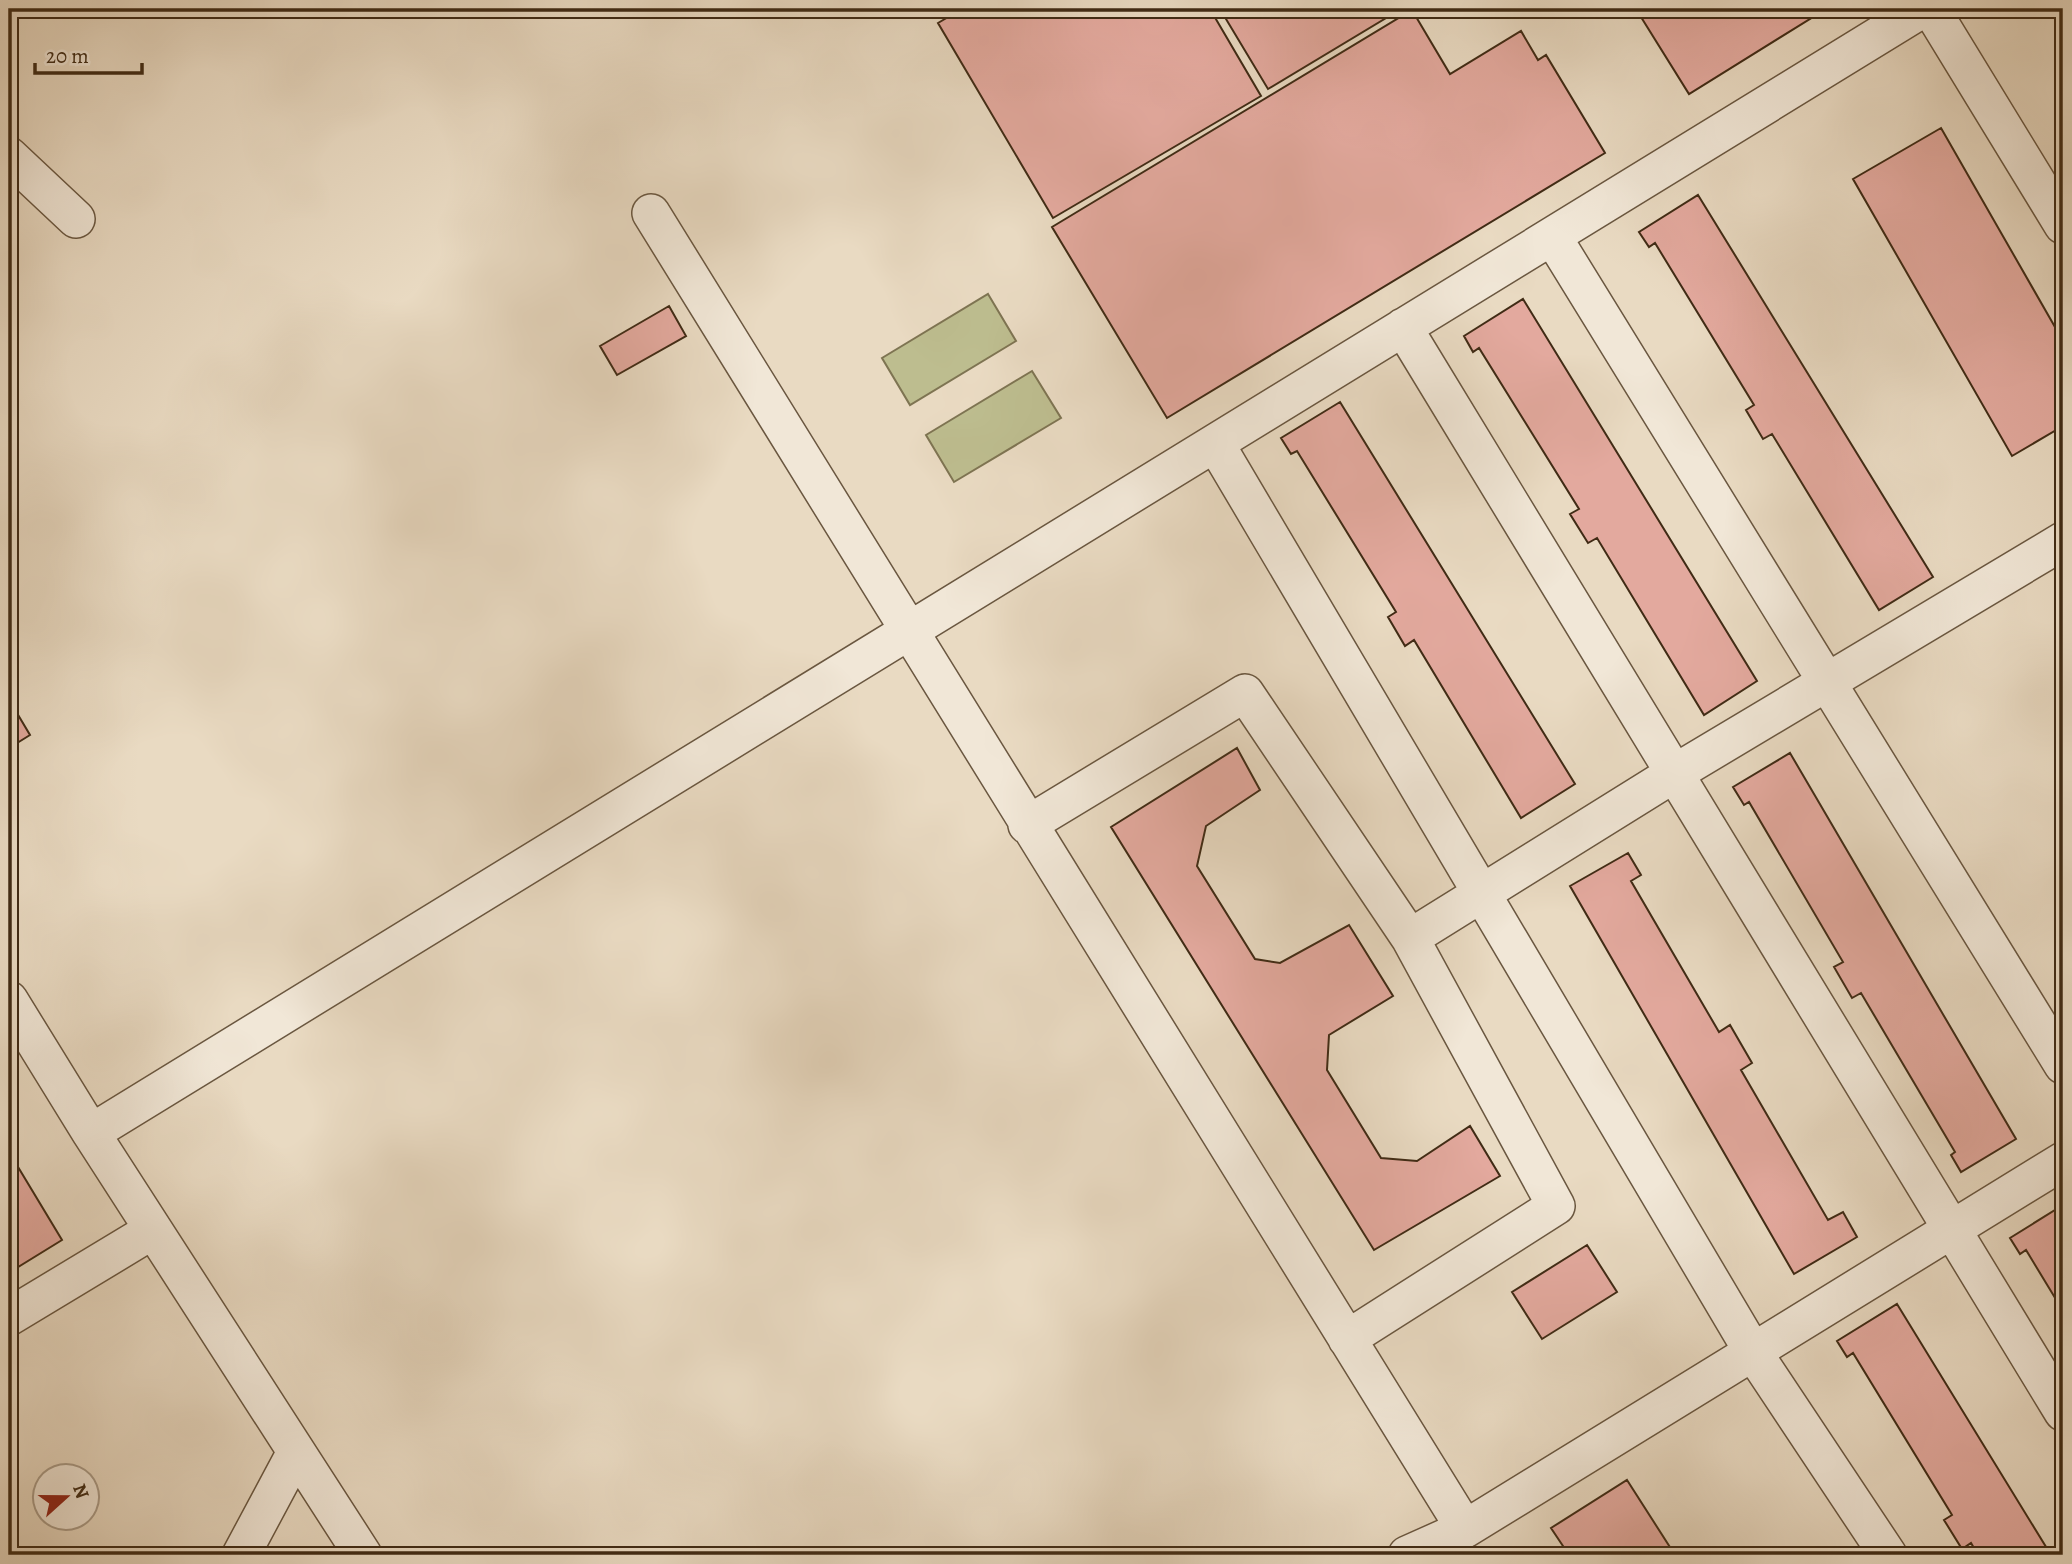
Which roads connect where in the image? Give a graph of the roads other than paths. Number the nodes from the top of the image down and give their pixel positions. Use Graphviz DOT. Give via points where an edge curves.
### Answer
graph roads {
  1 [pos="1922,9"];
  2 [pos="1931,9"];
  3 [pos="9,156"];
  4 [pos="651,213"];
  5 [pos="76,219"];
  6 [pos="2063,225"];
  7 [pos="1552,236"];
  8 [pos="1404,327"];
  9 [pos="1215,443"];
  10 [pos="2063,541"];
  11 [pos="907,632"];
  12 [pos="1827,682"];
  13 [pos="1675,773"];
  14 [pos="1027,825"];
  15 [pos="1481,893"];
  16 [pos="1410,938"];
  17 [pos="9,1000"];
  18 [pos="2063,1065"];
  19 [pos="91,1133"];
  20 [pos="2063,1161"];
  21 [pos="1952,1229"];
  22 [pos="153,1230"];
  23 [pos="9,1317"];
  24 [pos="1347,1339"];
  25 [pos="1753,1352"];
  26 [pos="2063,1412"];
  27 [pos="296,1452"];
  28 [pos="1465,1529"];
  29 [pos="241,1555"];
  30 [pos="363,1555"];
  31 [pos="1407,1555"];
  32 [pos="1888,1555"];
  1 -- 7 [label="lane"];
  2 -- 6 [label="lane"];
  3 -- 5 [label="lane"];
  4 -- 11 [label="lane"];
  7 -- 8 [label="lane"];
  7 -- 12 [label="lane"];
  8 -- 9 [label="lane"];
  8 -- 13 [label="lane"];
  9 -- 11 [label="lane"];
  9 -- 15 [label="lane"];
  10 -- 12 [label="lane"];
  11 -- 14 [label="lane"];
  11 -- 19 [label="lane"];
  12 -- 13 [label="lane"];
  12 -- 18 [label="lane"];
  13 -- 15 [label="lane"];
  13 -- 21 [label="lane"];
  14 -- 16 [label="lane" via="1245,693"];
  14 -- 24 [label="lane"];
  15 -- 16 [label="lane"];
  15 -- 25 [label="lane"];
  16 -- 24 [label="lane" via="1556,1206"];
  17 -- 19 [label="lane"];
  19 -- 22 [label="lane"];
  20 -- 21 [label="lane"];
  21 -- 25 [label="lane"];
  21 -- 26 [label="lane"];
  22 -- 23 [label="lane"];
  22 -- 27 [label="lane"];
  24 -- 28 [label="lane"];
  25 -- 28 [label="lane"];
  25 -- 32 [label="lane"];
  27 -- 29 [label="lane"];
  27 -- 30 [label="lane"];
  28 -- 31 [label="lane"];
}
